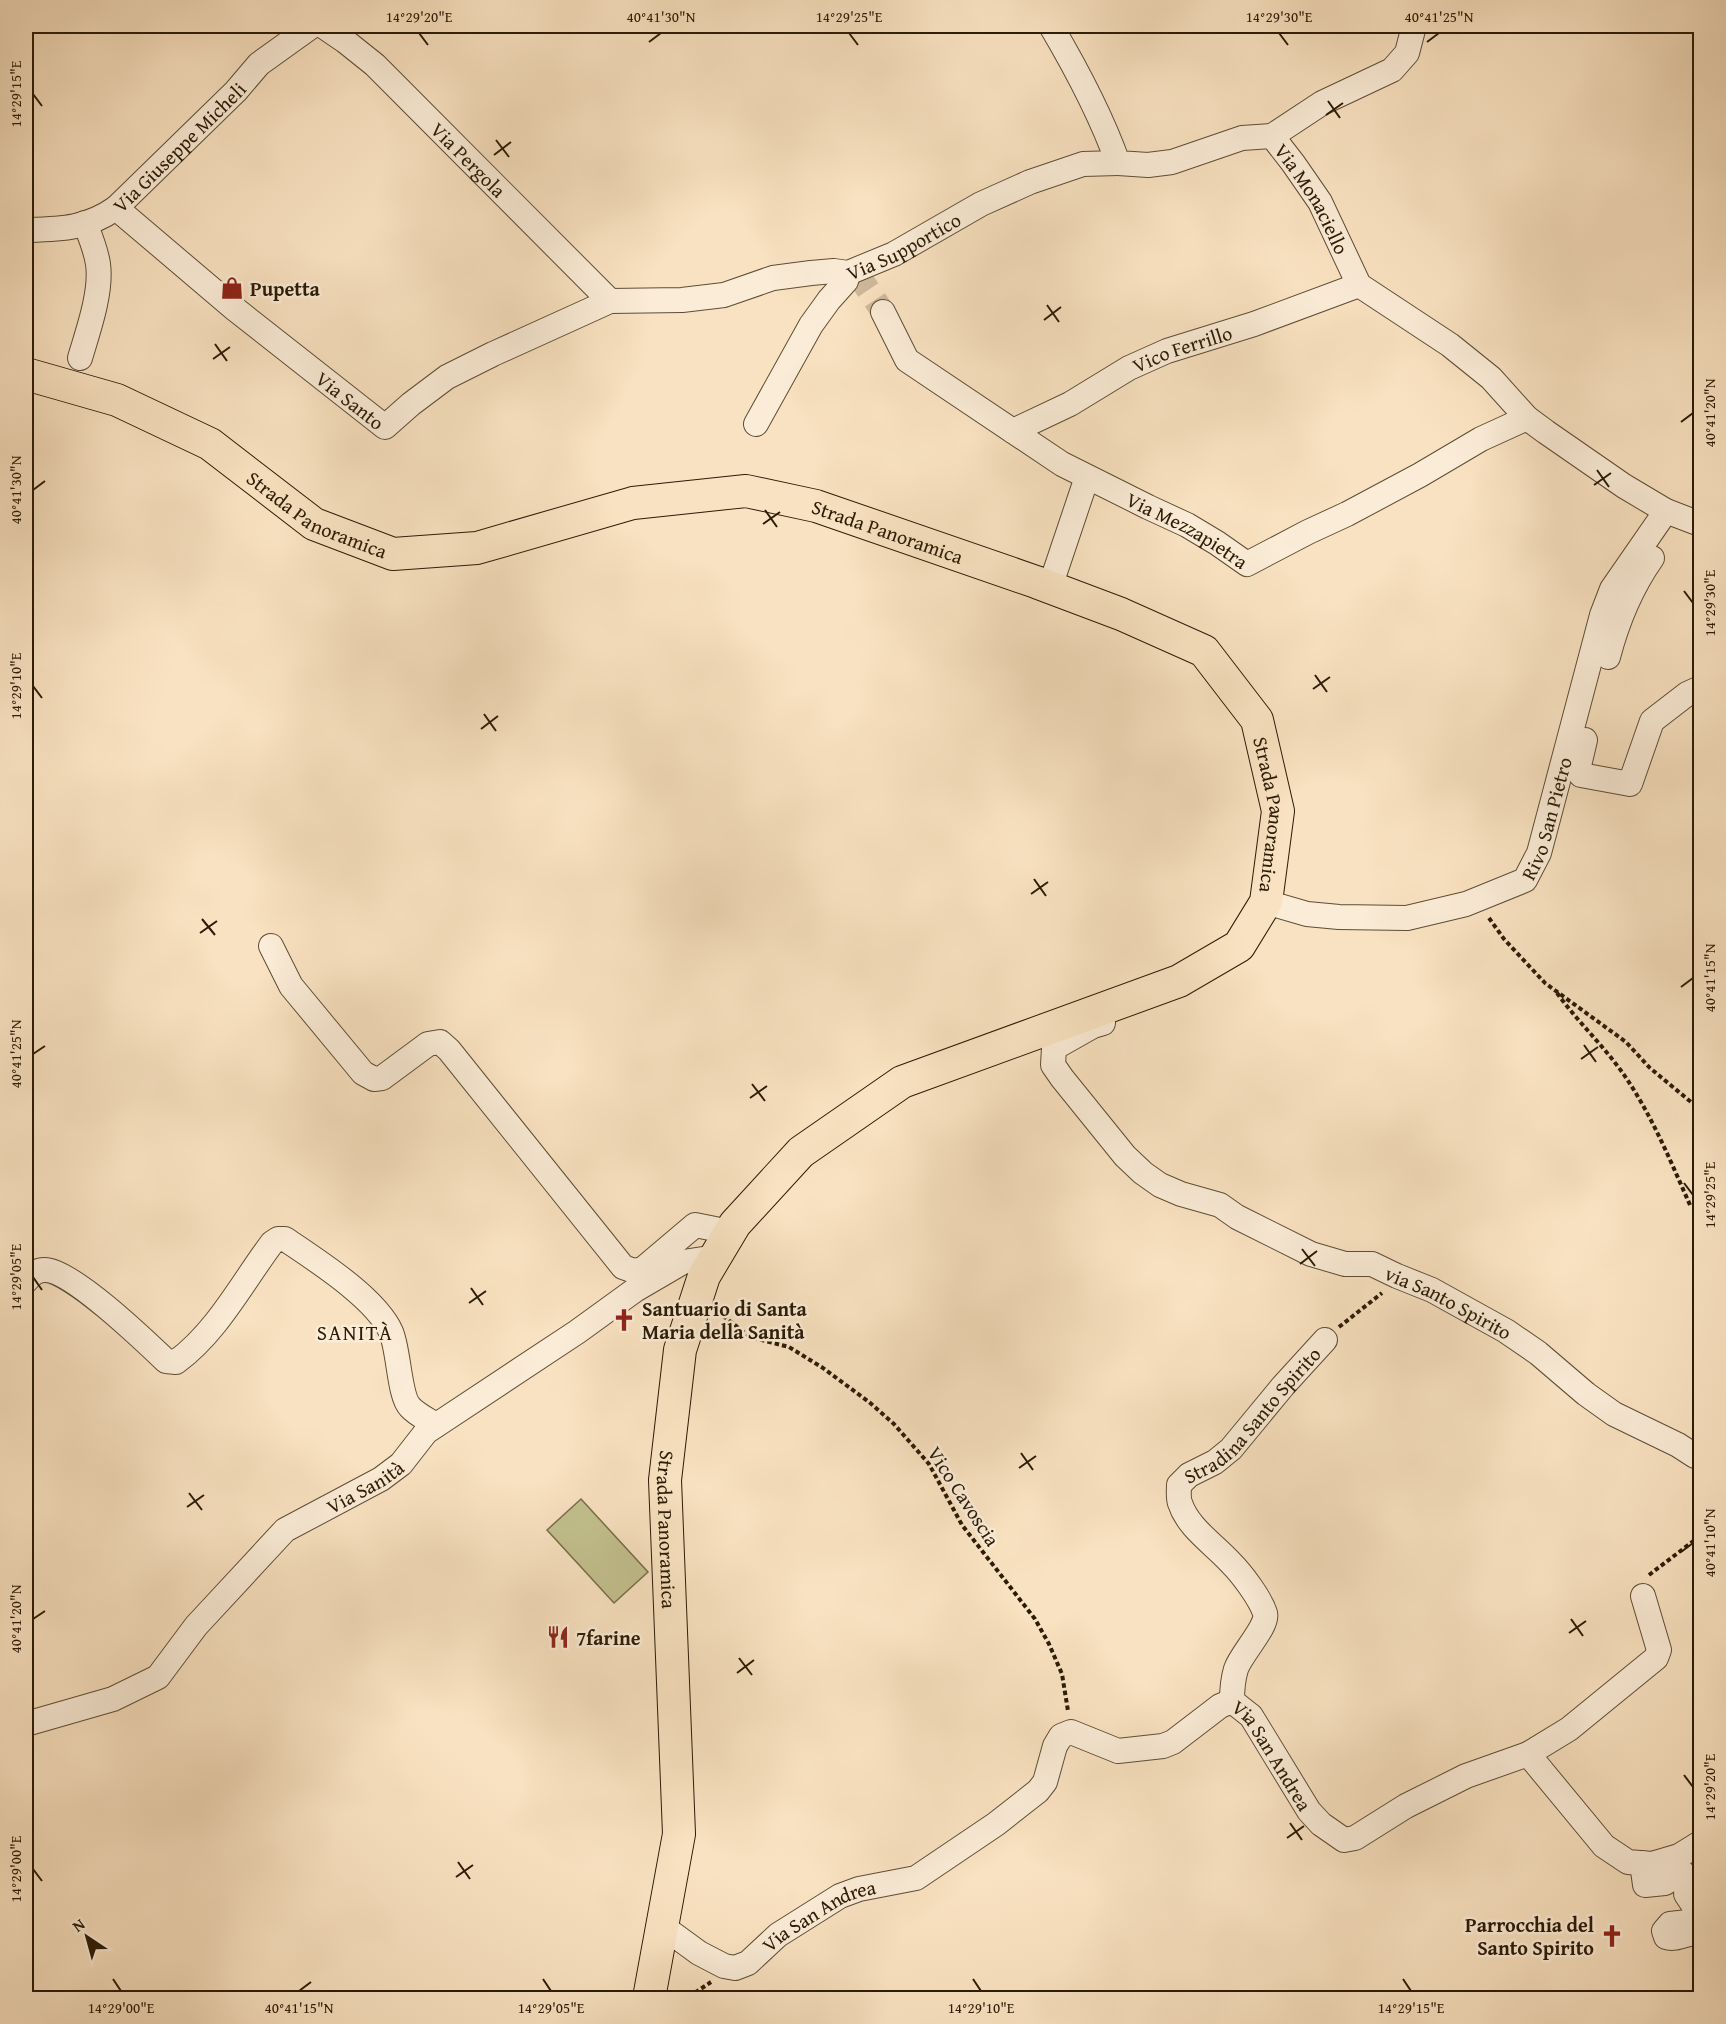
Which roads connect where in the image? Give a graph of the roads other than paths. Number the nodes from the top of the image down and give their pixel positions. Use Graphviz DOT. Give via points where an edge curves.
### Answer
graph roads {
  1 [pos="312,26"];
  2 [pos="322,26"];
  3 [pos="1051,26"];
  4 [pos="1414,26"];
  5 [pos="1272,136"];
  6 [pos="1118,163"];
  7 [pos="116,208"];
  8 [pos="85,223"];
  9 [pos="26,230"];
  10 [pos="848,273"];
  11 [pos="1359,285"];
  12 [pos="610,301"];
  13 [pos="883,312"];
  14 [pos="80,358"];
  15 [pos="26,374"];
  16 [pos="1527,418"];
  17 [pos="756,424"];
  18 [pos="1013,431"];
  19 [pos="1087,477"];
  20 [pos="1682,517"];
  21 [pos="1050,587"];
  22 [pos="1701,690"];
  23 [pos="1266,902"];
  24 [pos="271,946"];
  25 [pos="1176,982"];
  26 [pos="723,1245"];
  27 [pos="26,1281"];
  28 [pos="1325,1340"];
  29 [pos="436,1425"];
  30 [pos="1701,1456"];
  31 [pos="1643,1596"];
  32 [pos="1232,1701"];
  33 [pos="26,1724"];
  34 [pos="1528,1754"];
  35 [pos="1701,1843"];
  36 [pos="1647,1864"];
  37 [pos="662,1926"];
  38 [pos="1701,1934"];
  39 [pos="649,1998"];
  1 -- 7 [label="street, Via Giuseppe Micheli" via="259,64"];
  2 -- 12 [label="street, Via Pergola" via="375,65"];
  3 -- 6 [label="street" via="1075,66"];
  4 -- 5 [label="street" via="1407,53 1392,69 1322,103"];
  5 -- 6 [label="street, Via Monaciello" via="1242,138 1172,162"];
  5 -- 11 [label="street, Via Monaciello" via="1320,202"];
  6 -- 10 [label="street, Via Supportico" via="1083,164 1030,182 981,204 894,254"];
  7 -- 8 [label="street, Via Giuseppe Micheli" via="101,219"];
  7 -- 12 [label="street, Via Santo" via="385,428 447,377"];
  8 -- 9 [label="street, Via Giuseppe Micheli" via="64,229"];
  8 -- 14 [label="street" via="99,266"];
  10 -- 12 [label="street, Via Supportico" via="773,278 724,295 682,300"];
  10 -- 17 [label="street" via="846,281 811,325"];
  11 -- 16 [label="street" via="1450,345 1491,378"];
  11 -- 18 [label="street, Vico Ferrillo" via="1167,351"];
  13 -- 18 [label="street, Via Mezzapietra" via="907,360"];
  15 -- 21 [label="main road, Strada Panoramica" via="117,400 210,444 314,524 393,554 477,548 633,503 746,491 816,506"];
  16 -- 19 [label="street, Via Mezzapietra" via="1247,564 1187,525"];
  16 -- 20 [label="street" via="1624,486"];
  18 -- 19 [label="street, Via Mezzapietra"];
  19 -- 21 [label="street"];
  20 -- 22 [label="street" via="1639,577 1615,629 1578,770 1581,775 1630,784 1652,721 1687,694"];
  20 -- 23 [label="street, Rivo San Pietro" via="1612,589 1539,853 1525,880 1476,900 1407,918 1307,914"];
  21 -- 23 [label="main road, Strada Panoramica" via="1204,651 1257,720 1278,811"];
  23 -- 25 [label="main road, Strada Panoramica" via="1239,946"];
  24 -- 26 [label="street" via="291,986 363,1073 374,1079 382,1078 428,1044 440,1042 449,1050 623,1267 643,1269 695,1225"];
  25 -- 26 [label="main road, Strada Panoramica" via="902,1082 801,1152"];
  25 -- 30 [label="street, via Santo Spirito" via="1152,1007 1093,1026 1054,1048 1053,1065 1062,1078 1143,1173 1181,1194 1220,1205 1311,1254 1346,1264 1372,1264 1432,1290 1506,1331 1614,1414"];
  26 -- 29 [label="street, Via Sanità" via="683,1262 635,1290"];
  26 -- 37 [label="main road, Strada Panoramica" via="704,1276 680,1350 665,1480 679,1834"];
  27 -- 29 [label="street" via="35,1271 46,1269 62,1275 166,1361 176,1362 213,1326 272,1243 285,1239 373,1306 391,1330 408,1406"];
  28 -- 32 [label="street, Stradina Santo Spirito" via="1231,1449 1179,1485 1179,1502 1187,1516 1232,1563 1266,1614 1265,1624 1236,1668"];
  29 -- 33 [label="street, Via Sanità" via="401,1464 381,1479 285,1530 196,1626 158,1677 113,1699"];
  31 -- 34 [label="street, Via San Andrea" via="1659,1650 1656,1658 1569,1729"];
  32 -- 34 [label="street, Via San Andrea" via="1251,1716 1309,1811 1344,1840 1355,1838 1406,1806 1466,1776"];
  32 -- 37 [label="street, Via San Andrea" via="1163,1746 1118,1751 1071,1732 1061,1736 1045,1782 996,1824 916,1878 840,1896 778,1935 748,1963 731,1967 699,1953"];
  34 -- 36 [label="street" via="1604,1846 1628,1862"];
  35 -- 36 [label="street" via="1679,1856"];
  36 -- 38 [label="street" via="1645,1885 1665,1883 1682,1872 1688,1883 1686,1894 1698,1912 1688,1922 1670,1924 1664,1930 1666,1937"];
  37 -- 39 [label="main road, Strada Panoramica"];
}
